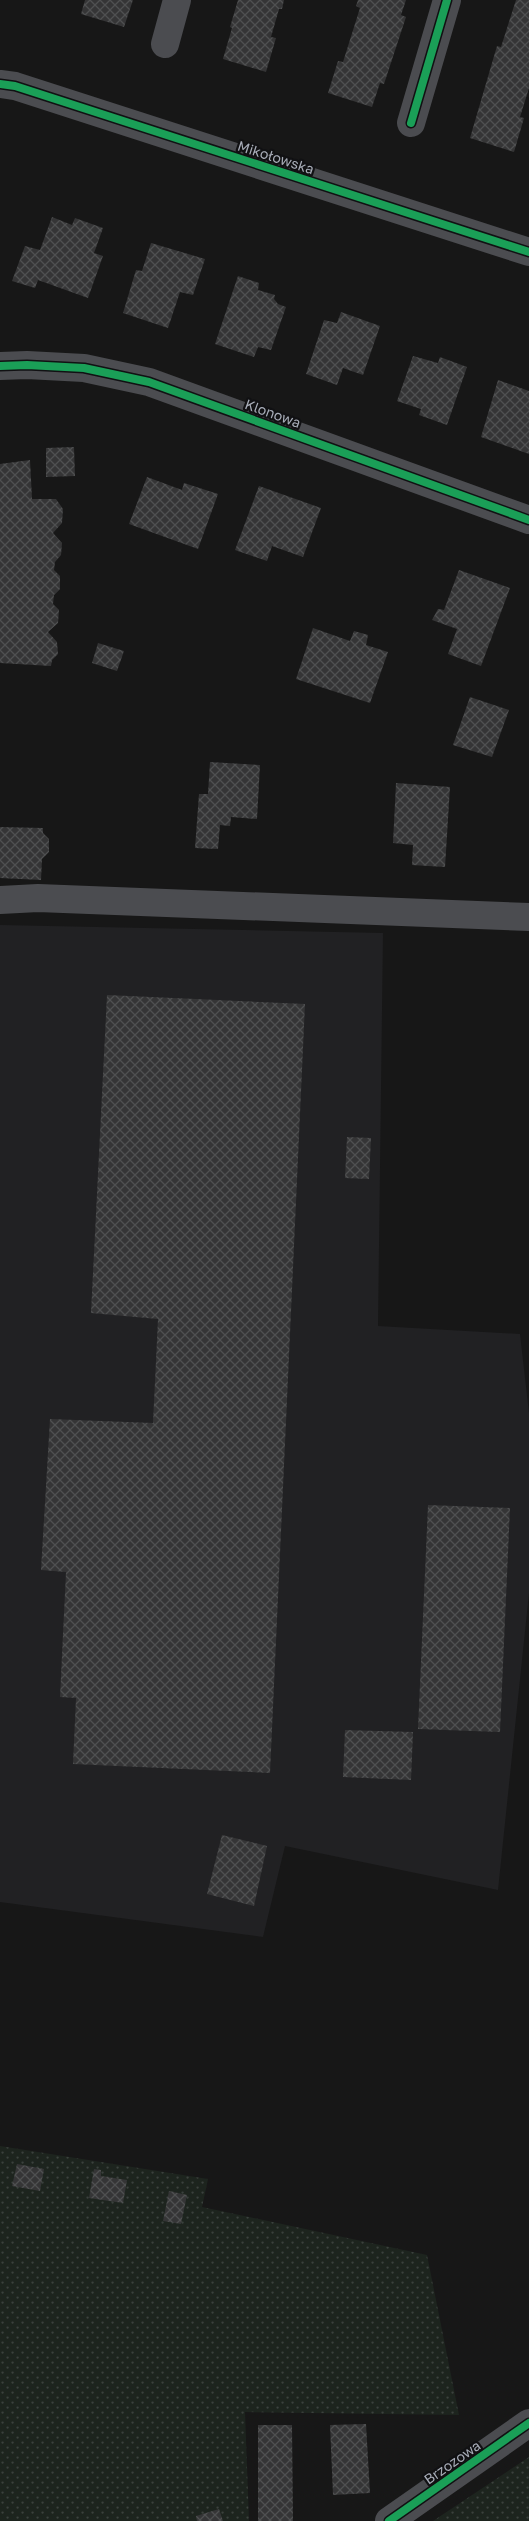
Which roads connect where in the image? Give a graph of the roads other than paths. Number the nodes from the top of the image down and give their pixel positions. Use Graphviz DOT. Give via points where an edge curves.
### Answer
graph roads {
  1 [pos="177,0"];
  2 [pos="447,0"];
  3 [pos="165,44"];
  4 [pos="5,82"];
  5 [pos="411,122"];
  6 [pos="529,252"];
  7 [pos="0,366"];
  8 [pos="529,520"];
  9 [pos="0,900"];
  10 [pos="529,917"];
  11 [pos="529,2423"];
  12 [pos="389,2521"];
  1 -- 3 [label="street"];
  2 -- 5 [label="street"];
  4 -- 6 [label="street, Mikołowska"];
  7 -- 8 [label="street, Klonowa" via="84,368 149,382"];
  9 -- 10 [label="street" via="38,898"];
  11 -- 12 [label="street, Brzozowa"];
}
